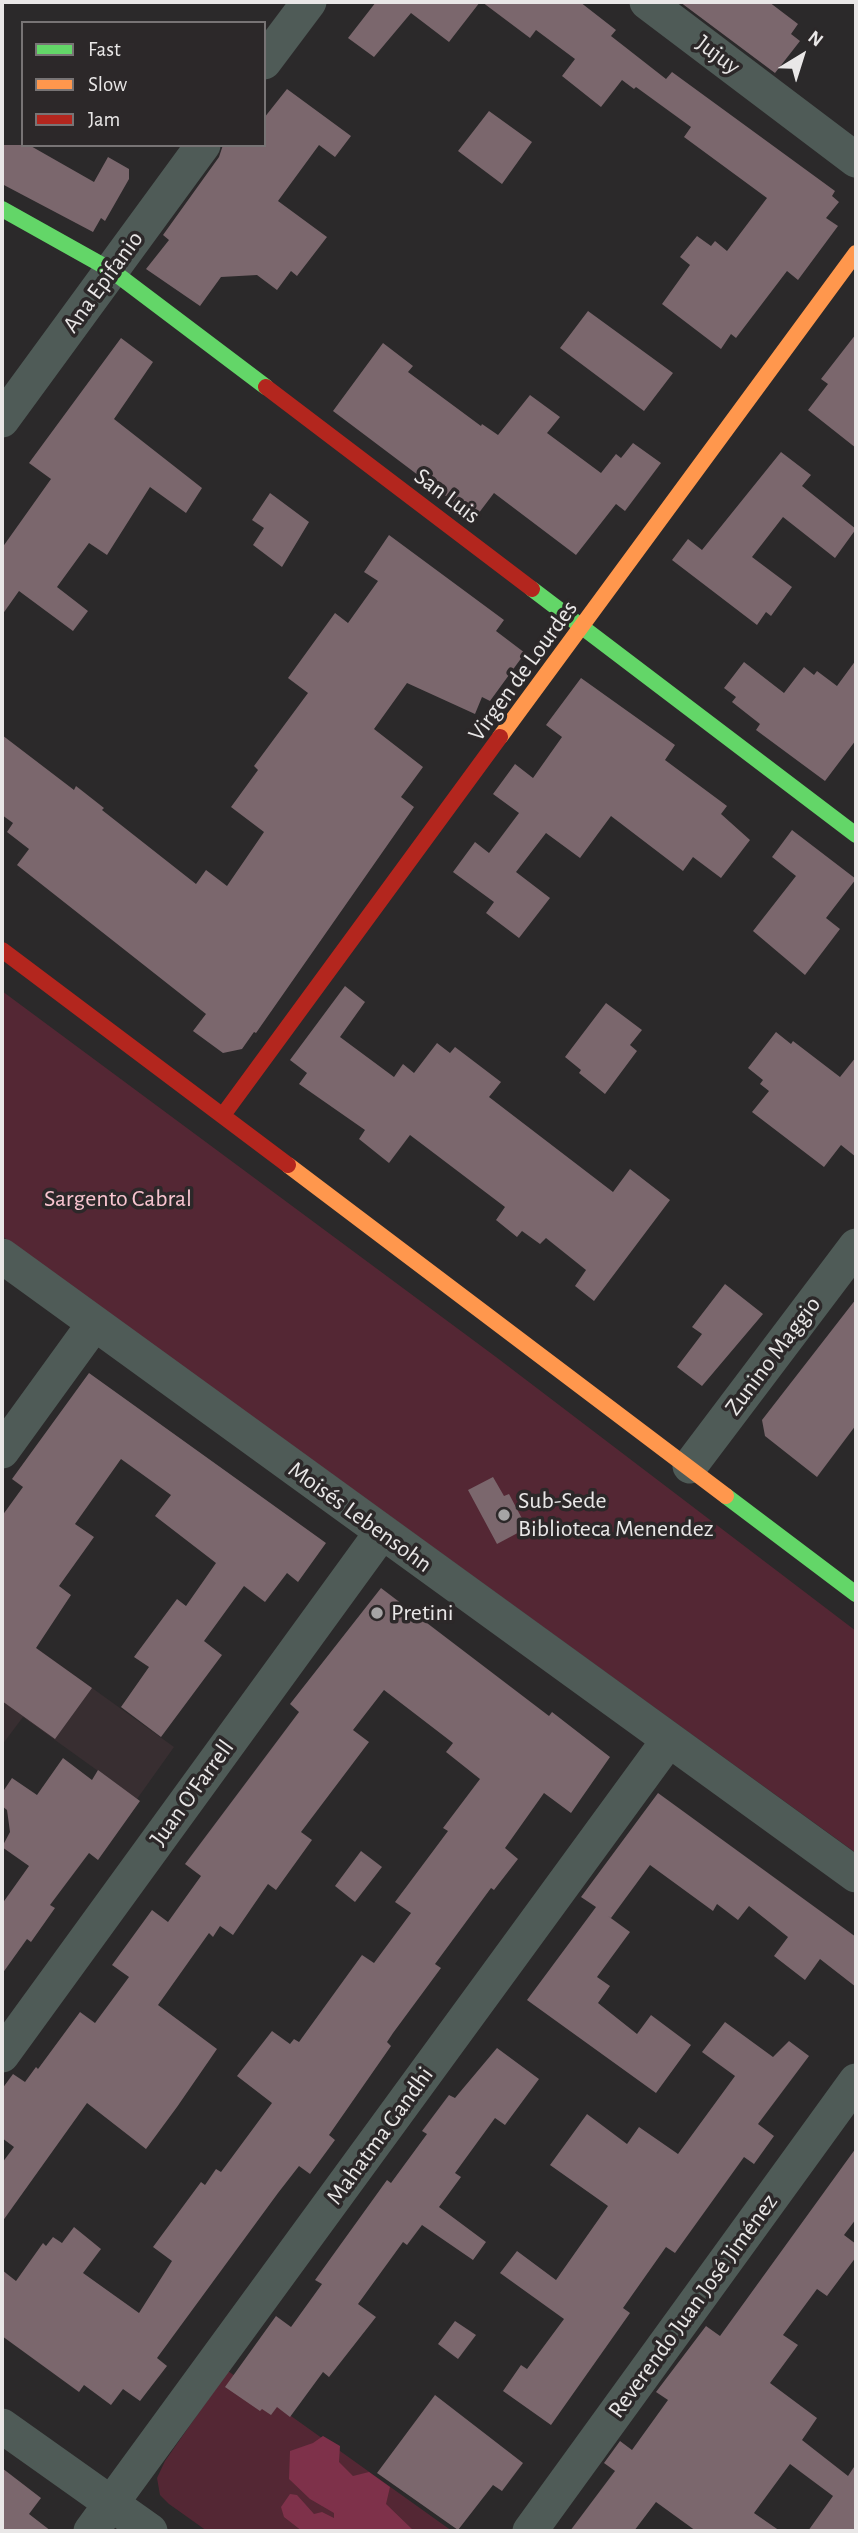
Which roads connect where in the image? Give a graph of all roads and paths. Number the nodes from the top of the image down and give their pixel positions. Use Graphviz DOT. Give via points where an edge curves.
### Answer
graph roads {
  1 [pos="309,2"];
  2 [pos="647,2"];
  3 [pos="266,59"];
  4 [pos="202,147"];
  5 [pos="856,160"];
  6 [pos="2,209"];
  7 [pos="856,253"];
  8 [pos="111,270"];
  9 [pos="2,419"];
  10 [pos="583,628"];
  11 [pos="856,835"];
  12 [pos="2,950"];
  13 [pos="223,1115"];
  14 [pos="856,1246"];
  15 [pos="2,1256"];
  16 [pos="94,1324"];
  17 [pos="2,1451"];
  18 [pos="690,1466"];
  19 [pos="382,1532"];
  20 [pos="856,1594"];
  21 [pos="668,1741"];
  22 [pos="856,1875"];
  23 [pos="2,2055"];
  24 [pos="856,2081"];
  25 [pos="2,2426"];
  26 [pos="111,2503"];
  27 [pos="91,2531"];
  28 [pos="150,2531"];
  29 [pos="530,2531"];
  1 -- 3 [label="street"];
  2 -- 5 [label="street, Jujuy"];
  4 -- 8 [label="street, Ana Epifanio"];
  6 -- 8 [label="street, San Luis"];
  7 -- 10 [label="street, Virgen de Lourdes"];
  8 -- 9 [label="street, Ana Epifanio"];
  8 -- 10 [label="street, San Luis"];
  10 -- 11 [label="street, San Luis"];
  10 -- 13 [label="street, Virgen de Lourdes"];
  12 -- 13 [label="street"];
  13 -- 18 [label="street"];
  14 -- 18 [label="street, Zunino Maggio"];
  15 -- 16 [label="street, Moisés Lebensohn"];
  16 -- 17 [label="street"];
  16 -- 19 [label="street, Moisés Lebensohn"];
  18 -- 20 [label="street"];
  19 -- 21 [label="street, Moisés Lebensohn"];
  19 -- 23 [label="street, Juan O'Farrell"];
  21 -- 22 [label="street, Moisés Lebensohn"];
  21 -- 26 [label="street, Mahatma Gandhi"];
  24 -- 29 [label="street, Reverendo Juan José Jiménez"];
  25 -- 26 [label="street"];
  26 -- 27 [label="street, Mahatma Gandhi"];
  26 -- 28 [label="street"];
}
